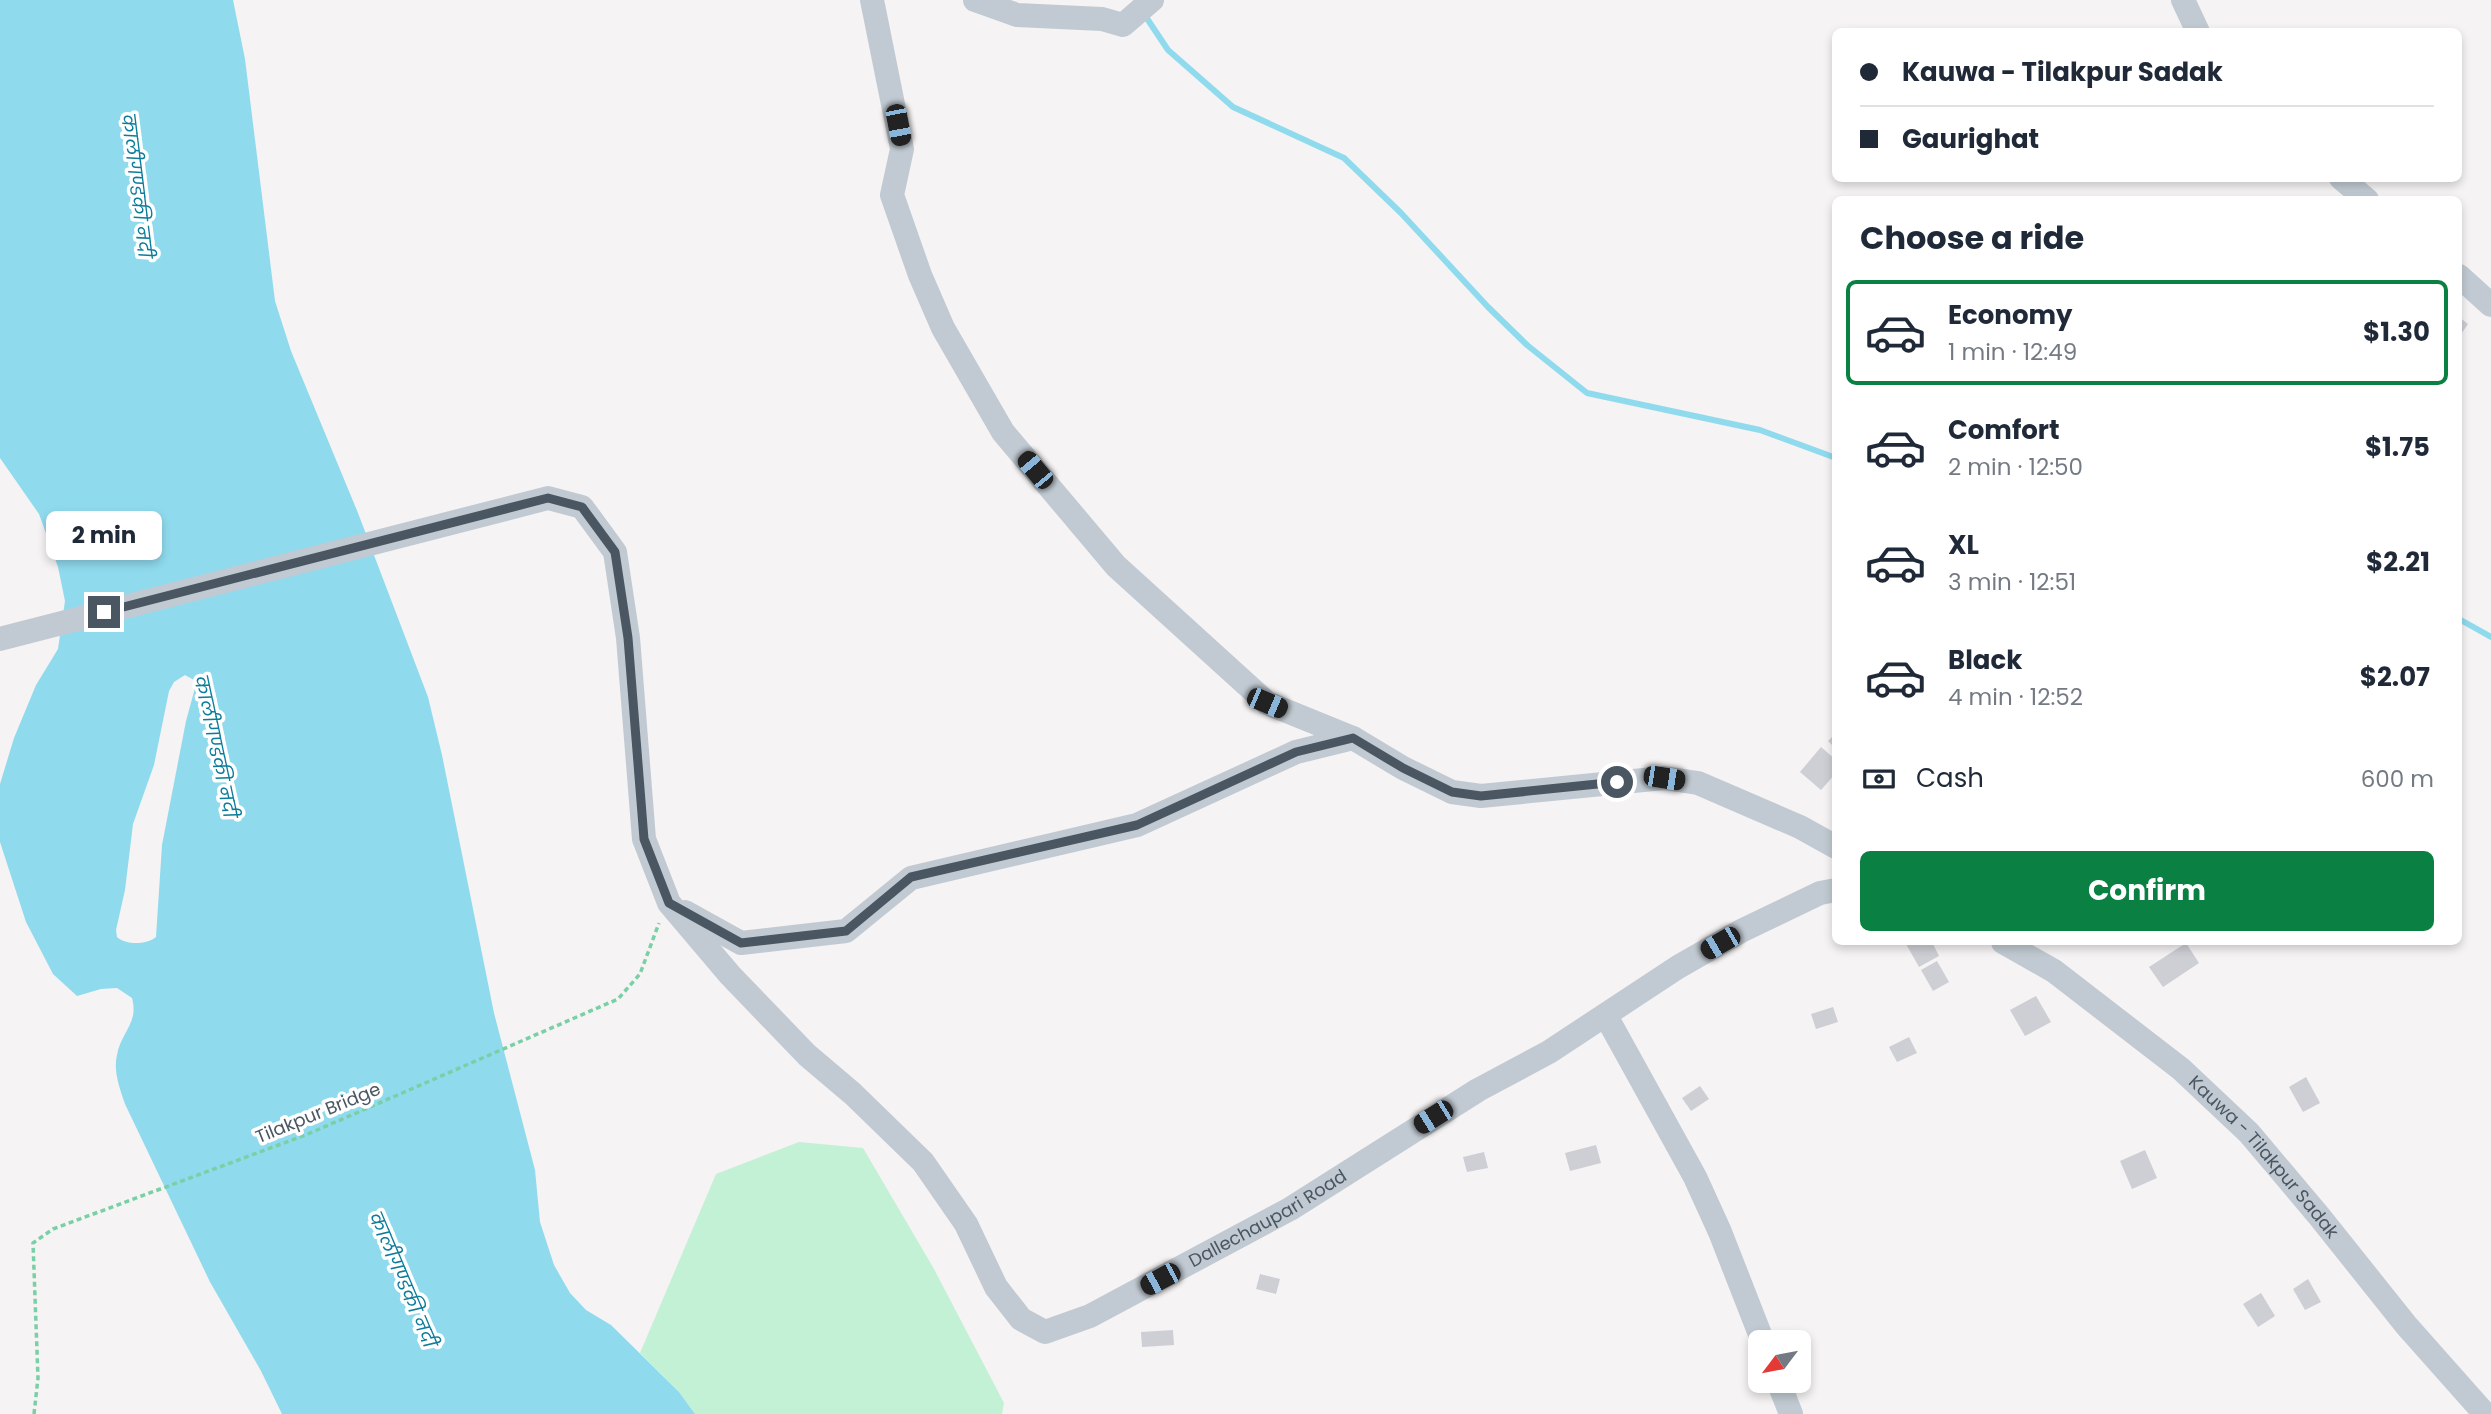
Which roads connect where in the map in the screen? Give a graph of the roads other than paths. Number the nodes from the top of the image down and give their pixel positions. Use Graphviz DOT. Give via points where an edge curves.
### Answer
graph roads {
  1 [pos="872,0"];
  2 [pos="975,0"];
  3 [pos="1152,0"];
  4 [pos="2183,0"];
  5 [pos="2196,28"];
  6 [pos="2346,182"];
  7 [pos="2362,196"];
  8 [pos="2462,279"];
  9 [pos="2491,305"];
  10 [pos="0,639"];
  11 [pos="1353,738"];
  12 [pos="1832,846"];
  13 [pos="1832,891"];
  14 [pos="669,903"];
  15 [pos="2008,945"];
  16 [pos="1606,1016"];
  17 [pos="1758,1330"];
  18 [pos="1783,1393"];
  19 [pos="1791,1414"];
  20 [pos="2485,1414"];
  1 -- 11 [label="street" via="902,149 892,195 943,328 1003,432 1116,566 1267,703"];
  2 -- 3 [label="street" via="1017,15 1102,19 1123,25"];
  4 -- 5 [label="street"];
  6 -- 7 [label="street"];
  8 -- 9 [label="street"];
  10 -- 14 [label="street, Dallechaupari Road" via="548,498 582,507 615,552 628,638 644,839"];
  11 -- 12 [label="street" via="1452,792 1481,796 1664,778 1698,783"];
  11 -- 14 [label="street" via="1296,752 1137,825 911,877 846,931 741,943"];
  13 -- 16 [label="street, Dallechaupari Road" via="1741,931"];
  14 -- 16 [label="street, Dallechaupari Road" via="807,1055 923,1162 966,1224 996,1287 1021,1319 1045,1332 1090,1316 1290,1209 1478,1090"];
  15 -- 20 [label="street, Kauwa - Tilakpur Sadak" via="2054,971 2180,1069 2249,1133"];
  16 -- 17 [label="street" via="1695,1177"];
  18 -- 19 [label="street"];
}
